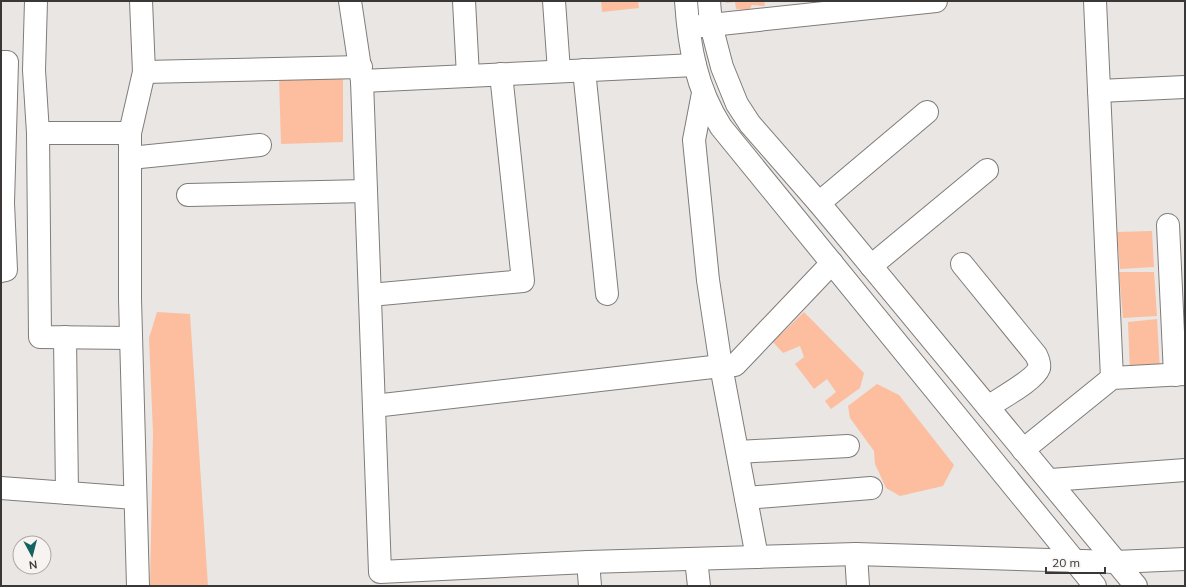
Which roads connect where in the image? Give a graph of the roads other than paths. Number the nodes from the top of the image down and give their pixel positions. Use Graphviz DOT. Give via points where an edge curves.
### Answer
graph roads {
  1 [pos="36,1"];
  2 [pos="141,1"];
  3 [pos="350,1"];
  4 [pos="464,1"];
  5 [pos="554,1"];
  6 [pos="686,1"];
  7 [pos="709,1"];
  8 [pos="936,1"];
  9 [pos="1095,1"];
  10 [pos="710,25"];
  11 [pos="688,27"];
  12 [pos="1,62"];
  13 [pos="695,65"];
  14 [pos="584,70"];
  15 [pos="559,71"];
  16 [pos="144,72"];
  17 [pos="361,74"];
  18 [pos="501,74"];
  19 [pos="468,76"];
  20 [pos="1185,87"];
  21 [pos="1099,91"];
  22 [pos="702,93"];
  23 [pos="927,112"];
  24 [pos="38,133"];
  25 [pos="130,134"];
  26 [pos="260,145"];
  27 [pos="130,158"];
  28 [pos="987,170"];
  29 [pos="366,191"];
  30 [pos="188,195"];
  31 [pos="819,203"];
  32 [pos="1168,225"];
  33 [pos="832,263"];
  34 [pos="962,264"];
  35 [pos="871,266"];
  36 [pos="1,271"];
  37 [pos="607,294"];
  38 [pos="370,295"];
  39 [pos="65,338"];
  40 [pos="131,338"];
  41 [pos="721,366"];
  42 [pos="1180,375"];
  43 [pos="1112,378"];
  44 [pos="374,406"];
  45 [pos="988,407"];
  46 [pos="848,446"];
  47 [pos="1023,450"];
  48 [pos="738,452"];
  49 [pos="1185,470"];
  50 [pos="1051,480"];
  51 [pos="1,488"];
  52 [pos="871,488"];
  53 [pos="67,493"];
  54 [pos="135,498"];
  55 [pos="746,498"];
  56 [pos="856,554"];
  57 [pos="757,557"];
  58 [pos="696,559"];
  59 [pos="1185,559"];
  60 [pos="1072,560"];
  61 [pos="588,562"];
  62 [pos="1115,562"];
  63 [pos="138,586"];
  64 [pos="590,586"];
  65 [pos="699,586"];
  66 [pos="858,586"];
  67 [pos="1095,586"];
  68 [pos="1136,586"];
  1 -- 24 [label="street" via="34,70"];
  2 -- 16 [label="street"];
  3 -- 17 [label="street"];
  4 -- 19 [label="street"];
  5 -- 15 [label="street"];
  6 -- 11 [label="street"];
  7 -- 10 [label="street"];
  8 -- 10 [label="street"];
  9 -- 21 [label="street"];
  10 -- 11 [label="street"];
  10 -- 31 [label="street" via="722,67 737,104 750,124"];
  11 -- 13 [label="street"];
  12 -- 36 [label="street" via="7,62 3,203 6,270"];
  13 -- 14 [label="street"];
  13 -- 22 [label="street"];
  14 -- 15 [label="street"];
  14 -- 37 [label="street"];
  15 -- 18 [label="street"];
  16 -- 17 [label="street"];
  16 -- 25 [label="street"];
  17 -- 19 [label="street"];
  17 -- 29 [label="street"];
  18 -- 19 [label="street"];
  18 -- 38 [label="street" via="522,281"];
  20 -- 21 [label="street"];
  21 -- 43 [label="street"];
  22 -- 33 [label="street" via="721,127"];
  22 -- 41 [label="street" via="694,140 708,280"];
  23 -- 31 [label="street"];
  24 -- 25 [label="street"];
  24 -- 39 [label="street" via="40,337"];
  25 -- 27 [label="street"];
  26 -- 27 [label="street"];
  27 -- 40 [label="street"];
  28 -- 35 [label="street"];
  29 -- 30 [label="street"];
  29 -- 38 [label="street"];
  31 -- 35 [label="street"];
  32 -- 42 [label="street"];
  33 -- 41 [label="street" via="735,365"];
  33 -- 60 [label="street"];
  34 -- 45 [label="street" via="1036,355 1038,361 1039,367 1034,375"];
  35 -- 45 [label="street"];
  38 -- 44 [label="street"];
  39 -- 40 [label="street"];
  39 -- 53 [label="street"];
  40 -- 54 [label="street"];
  41 -- 44 [label="street"];
  41 -- 48 [label="street"];
  42 -- 43 [label="street"];
  43 -- 47 [label="street"];
  44 -- 61 [label="street" via="380,572"];
  45 -- 47 [label="street"];
  46 -- 48 [label="street"];
  47 -- 50 [label="street"];
  48 -- 55 [label="street"];
  49 -- 50 [label="street"];
  50 -- 62 [label="street"];
  51 -- 53 [label="street"];
  52 -- 55 [label="street"];
  53 -- 54 [label="street"];
  54 -- 63 [label="street"];
  55 -- 57 [label="street"];
  56 -- 57 [label="street"];
  56 -- 60 [label="street"];
  56 -- 66 [label="street"];
  57 -- 58 [label="street"];
  58 -- 61 [label="street"];
  58 -- 65 [label="street"];
  59 -- 62 [label="street"];
  60 -- 62 [label="street"];
  60 -- 67 [label="street"];
  61 -- 64 [label="street"];
  62 -- 68 [label="street"];
}
